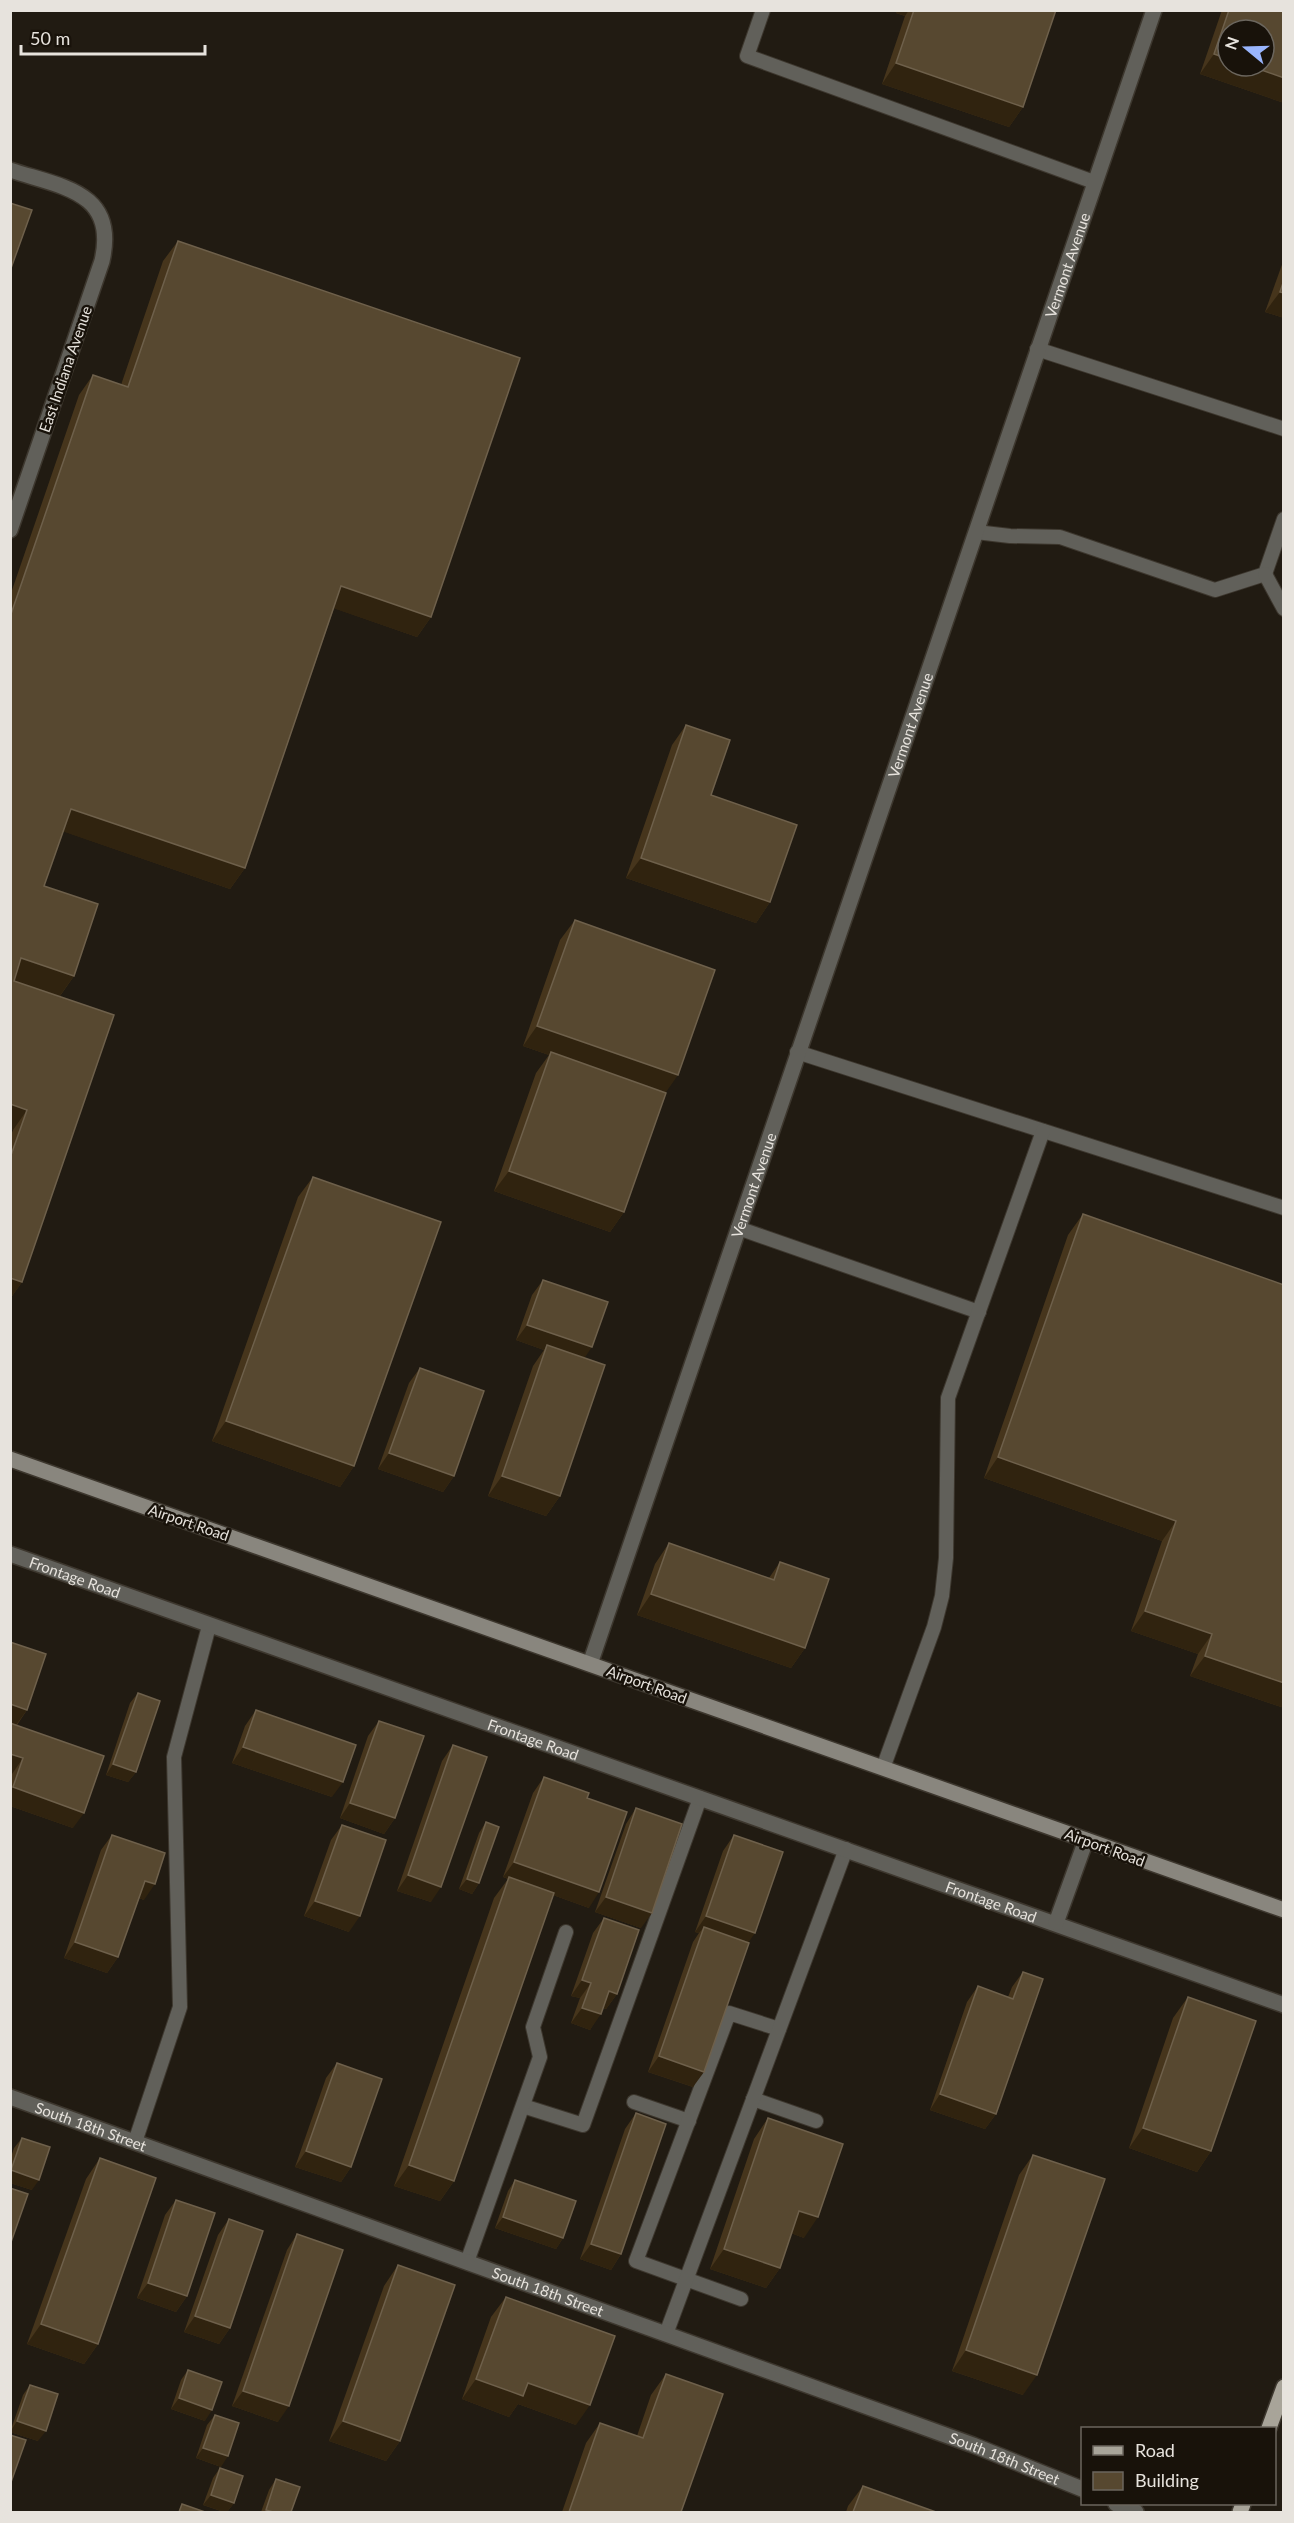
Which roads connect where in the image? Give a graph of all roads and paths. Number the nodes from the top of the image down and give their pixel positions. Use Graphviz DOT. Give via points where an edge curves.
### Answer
graph roads {
  1 [pos="763,10"];
  2 [pos="1154,10"];
  3 [pos="10,170"];
  4 [pos="1094,182"];
  5 [pos="1037,349"];
  6 [pos="1284,429"];
  7 [pos="1284,519"];
  8 [pos="10,530"];
  9 [pos="976,532"];
  10 [pos="1265,574"];
  11 [pos="1284,609"];
  12 [pos="797,1052"];
  13 [pos="1043,1131"];
  14 [pos="1284,1208"];
  15 [pos="738,1228"];
  16 [pos="979,1312"];
  17 [pos="10,1459"];
  18 [pos="10,1554"];
  19 [pos="209,1626"];
  20 [pos="590,1664"];
  21 [pos="883,1768"];
  22 [pos="700,1798"];
  23 [pos="1086,1840"];
  24 [pos="846,1850"];
  25 [pos="1284,1910"];
  26 [pos="1056,1923"];
  27 [pos="566,1932"];
  28 [pos="1284,2005"];
  29 [pos="779,2029"];
  30 [pos="10,2097"];
  31 [pos="753,2099"];
  32 [pos="634,2102"];
  33 [pos="523,2106"];
  34 [pos="689,2121"];
  35 [pos="816,2121"];
  36 [pos="135,2142"];
  37 [pos="467,2262"];
  38 [pos="686,2279"];
  39 [pos="741,2299"];
  40 [pos="666,2334"];
  41 [pos="1284,2387"];
  42 [pos="1269,2427"];
  43 [pos="1081,2488"];
  1 -- 4 [label="lane" via="747,56"];
  2 -- 4 [label="street, Vermont Avenue"];
  3 -- 8 [label="street, East Indiana Avenue" via="84,195 97,208 106,243"];
  4 -- 5 [label="street, Vermont Avenue"];
  5 -- 6 [label="lane"];
  5 -- 9 [label="street, Vermont Avenue"];
  7 -- 10 [label="lane"];
  9 -- 10 [label="lane" via="1060,537 1215,590"];
  9 -- 12 [label="street, Vermont Avenue"];
  10 -- 11 [label="lane"];
  12 -- 13 [label="lane"];
  12 -- 15 [label="street, Vermont Avenue"];
  13 -- 14 [label="lane"];
  13 -- 16 [label="lane"];
  15 -- 16 [label="lane"];
  15 -- 20 [label="street, Vermont Avenue"];
  16 -- 21 [label="lane" via="948,1398 942,1596"];
  17 -- 20 [label="main road, Airport Road"];
  18 -- 19 [label="street, Frontage Road"];
  19 -- 22 [label="street, Frontage Road"];
  19 -- 36 [label="lane" via="174,1757 180,2007"];
  20 -- 21 [label="main road, Airport Road"];
  21 -- 23 [label="main road, Airport Road"];
  22 -- 24 [label="street, Frontage Road"];
  22 -- 33 [label="lane" via="583,2125"];
  23 -- 25 [label="main road, Airport Road"];
  23 -- 26 [label="street, Frontage Road"];
  24 -- 26 [label="street, Frontage Road"];
  24 -- 29 [label="lane"];
  26 -- 28 [label="street, Frontage Road"];
  27 -- 33 [label="lane" via="532,2027 540,2057"];
  29 -- 31 [label="lane"];
  29 -- 34 [label="lane" via="729,2013"];
  30 -- 36 [label="street, South 18th Street"];
  31 -- 35 [label="lane"];
  31 -- 38 [label="lane"];
  32 -- 34 [label="lane"];
  33 -- 37 [label="lane"];
  34 -- 38 [label="lane" via="636,2261"];
  36 -- 37 [label="street, South 18th Street"];
  37 -- 40 [label="street, South 18th Street"];
  38 -- 39 [label="lane"];
  38 -- 40 [label="lane"];
  40 -- 43 [label="street, South 18th Street"];
  41 -- 42 [label="main road"];
}
